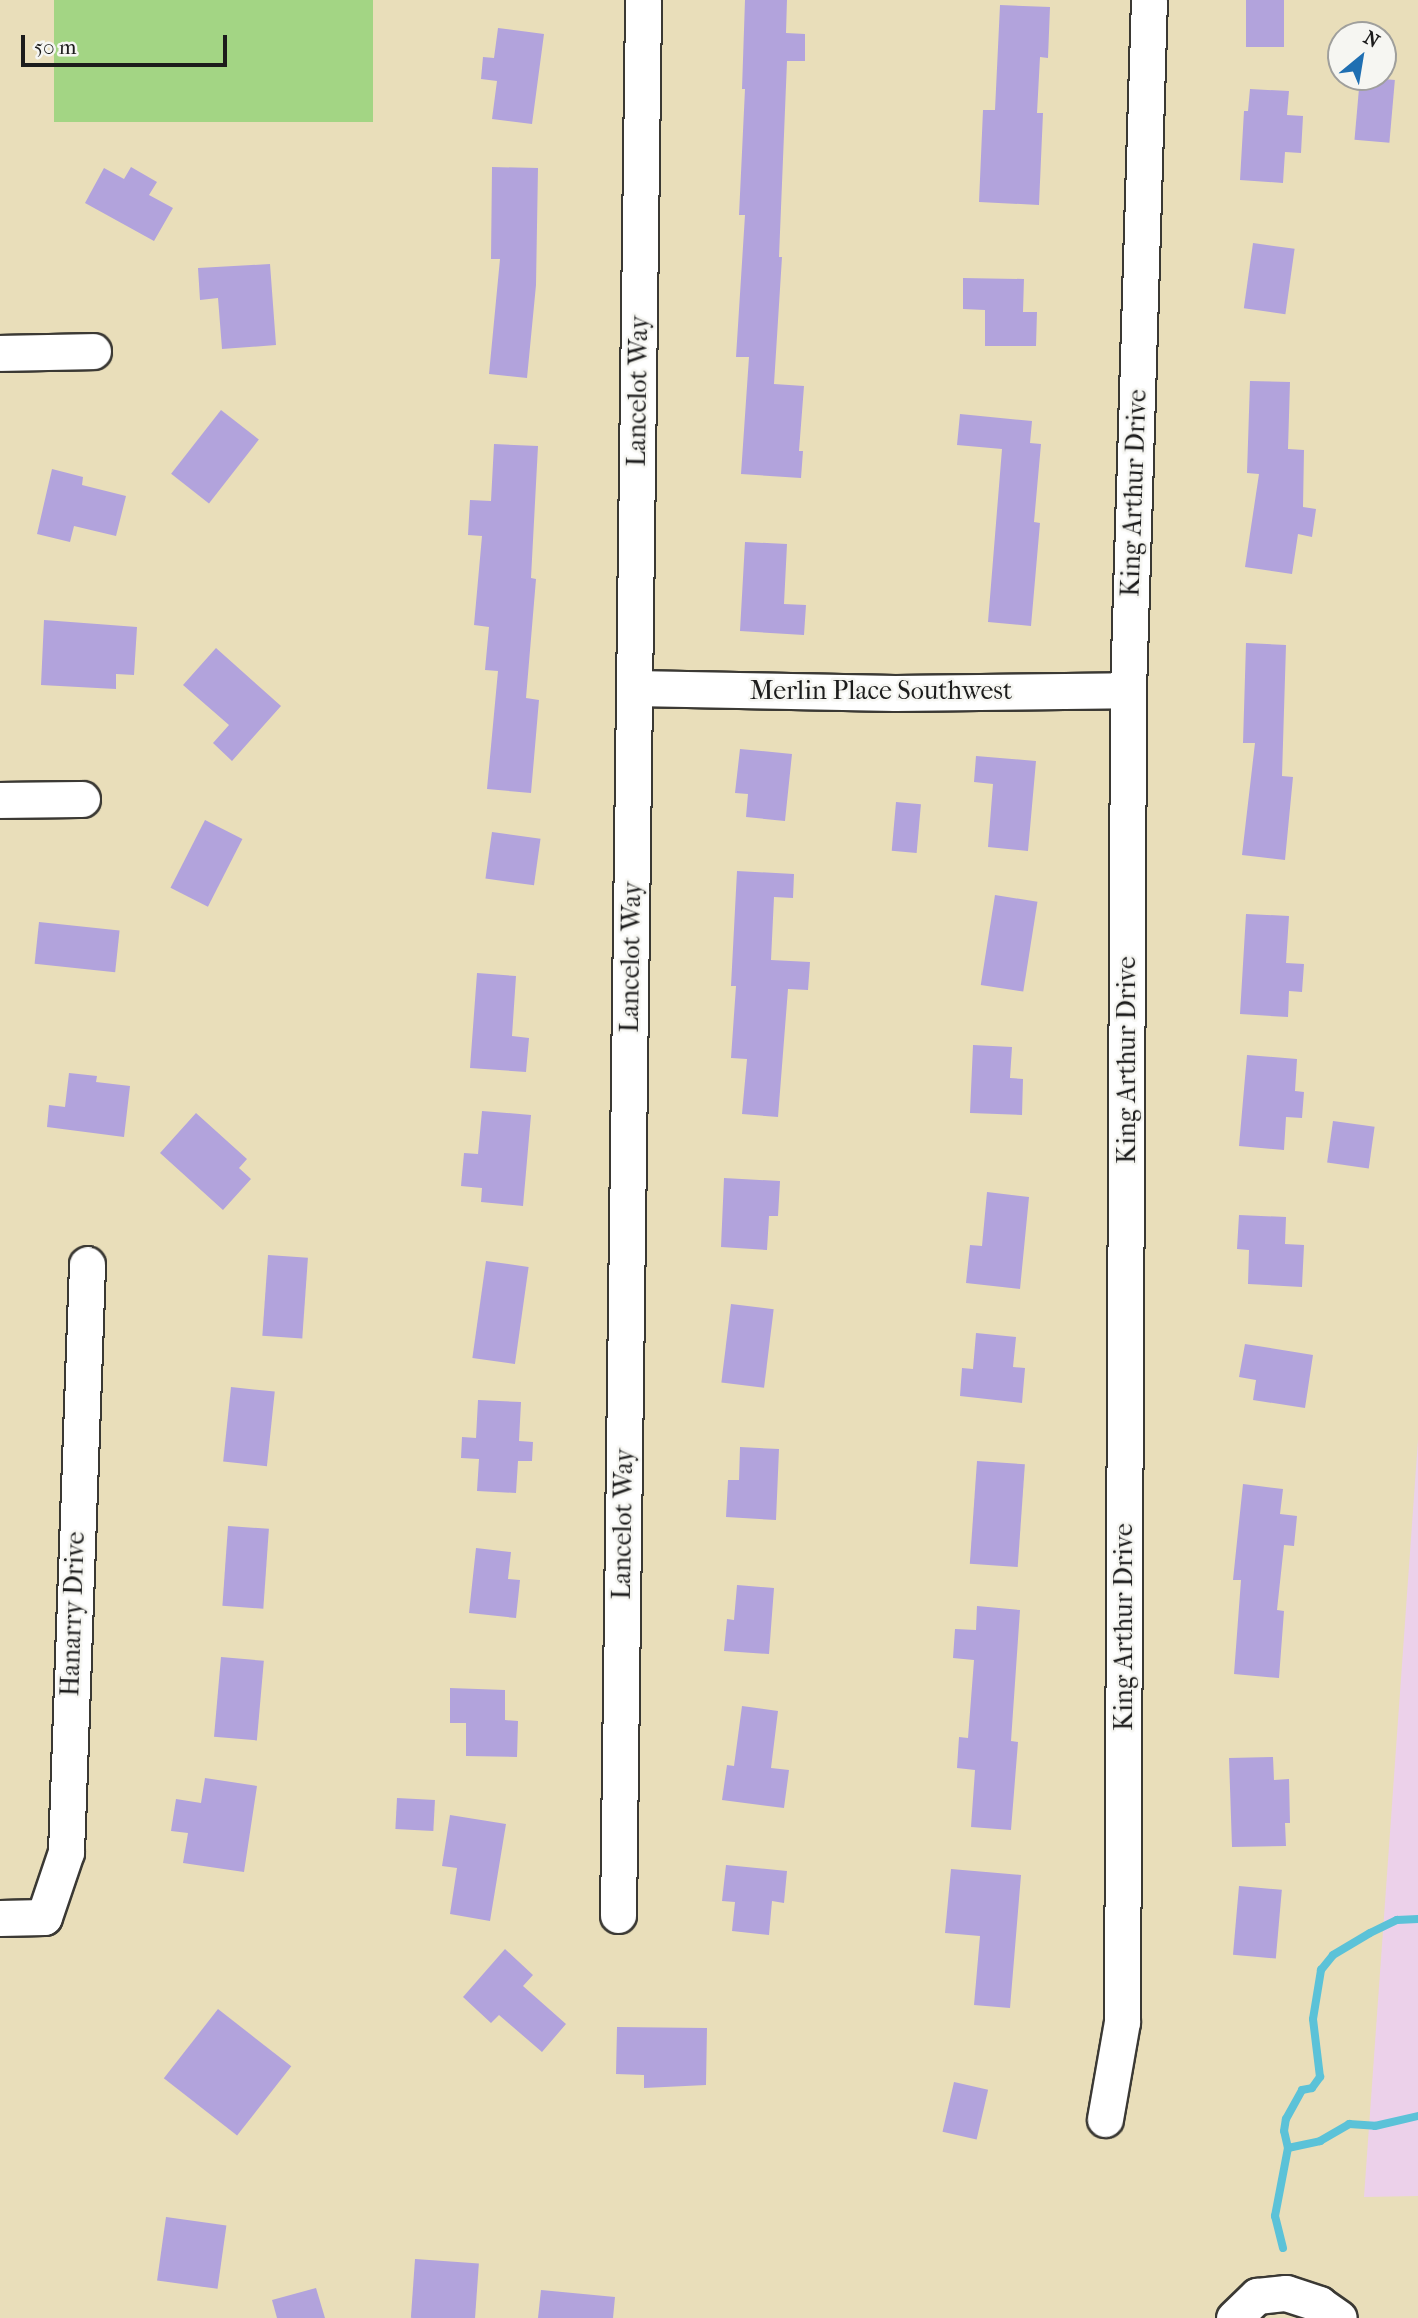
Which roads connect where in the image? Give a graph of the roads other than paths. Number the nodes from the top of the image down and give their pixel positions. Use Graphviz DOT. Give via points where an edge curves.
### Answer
graph roads {
  1 [pos="643,0"];
  2 [pos="1149,0"];
  3 [pos="93,351"];
  4 [pos="0,353"];
  5 [pos="634,688"];
  6 [pos="1128,690"];
  7 [pos="82,799"];
  8 [pos="0,800"];
  9 [pos="87,1264"];
  10 [pos="618,1915"];
  11 [pos="0,1918"];
  12 [pos="1105,2119"];
  13 [pos="1234,2318"];
  14 [pos="1339,2318"];
  1 -- 5 [label="street, Lancelot Way"];
  2 -- 6 [label="street, King Arthur Drive"];
  3 -- 4 [label="street"];
  5 -- 6 [label="street, Merlin Place Southwest" via="895,693"];
  5 -- 10 [label="street, Lancelot Way"];
  6 -- 12 [label="street, King Arthur Drive" via="1122,2022"];
  7 -- 8 [label="street"];
  9 -- 11 [label="street, Hanarry Drive" via="66,1852 44,1917"];
  13 -- 14 [label="street" via="1257,2296 1286,2293 1319,2304"];
}
